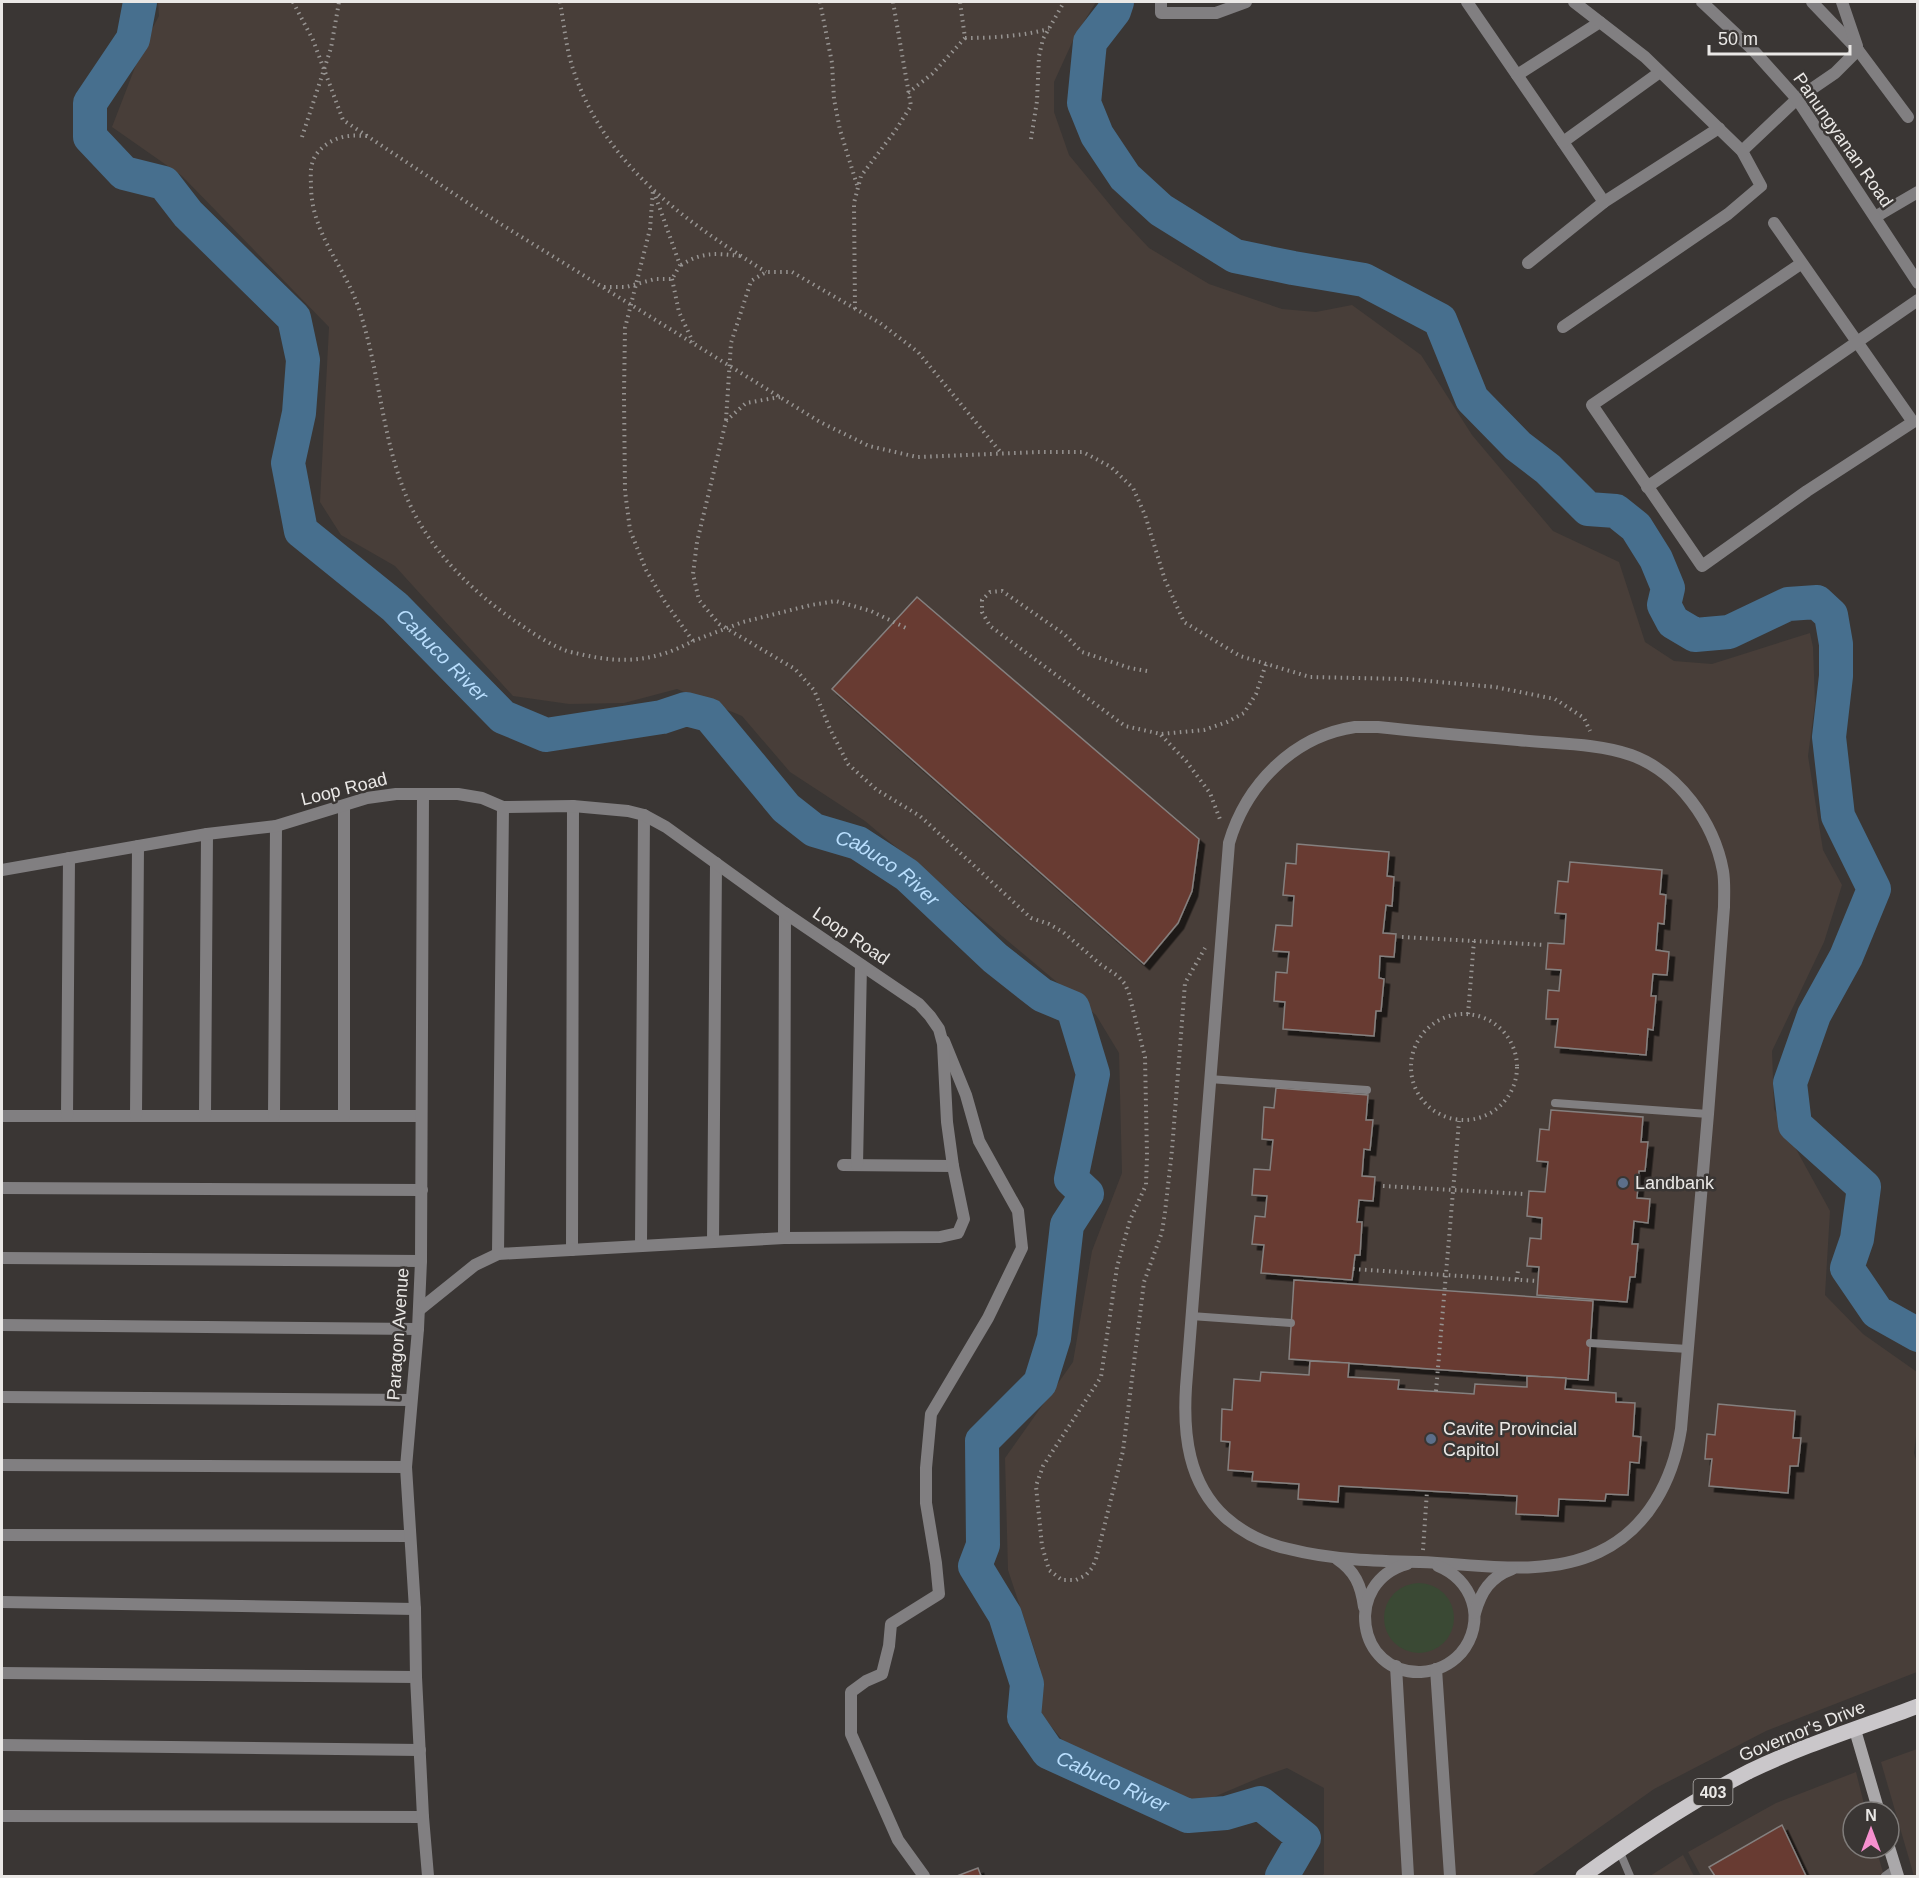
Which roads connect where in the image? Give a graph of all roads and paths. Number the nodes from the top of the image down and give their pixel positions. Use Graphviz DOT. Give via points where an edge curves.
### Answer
graph roads {
  1 [pos="293,2"];
  2 [pos="339,2"];
  3 [pos="560,2"];
  4 [pos="820,2"];
  5 [pos="893,2"];
  6 [pos="960,2"];
  7 [pos="1064,2"];
  8 [pos="1161,2"];
  9 [pos="1246,2"];
  10 [pos="1467,2"];
  11 [pos="1574,2"];
  12 [pos="1702,2"];
  13 [pos="1812,2"];
  14 [pos="1842,2"];
  15 [pos="1600,22"];
  16 [pos="1049,29"];
  17 [pos="964,38"];
  18 [pos="1858,50"];
  19 [pos="324,69"];
  20 [pos="1660,72"];
  21 [pos="1517,75"];
  22 [pos="908,93"];
  23 [pos="1797,99"];
  24 [pos="1908,117"];
  25 [pos="1719,128"];
  26 [pos="368,136"];
  27 [pos="302,137"];
  28 [pos="1031,139"];
  29 [pos="1563,142"];
  30 [pos="1742,150"];
  31 [pos="858,188"];
  32 [pos="653,190"];
  33 [pos="1917,192"];
  34 [pos="1604,202"];
  35 [pos="1875,217"];
  36 [pos="1774,223"];
  37 [pos="742,256"];
  38 [pos="1528,263"];
  39 [pos="1802,263"];
  40 [pos="680,265"];
  41 [pos="766,272"];
  42 [pos="672,279"];
  43 [pos="1917,283"];
  44 [pos="635,286"];
  45 [pos="603,287"];
  46 [pos="1917,300"];
  47 [pos="631,304"];
  48 [pos="855,309"];
  49 [pos="1563,327"];
  50 [pos="1856,342"];
  51 [pos="693,343"];
  52 [pos="729,365"];
  53 [pos="780,397"];
  54 [pos="726,421"];
  55 [pos="1002,453"];
  56 [pos="1647,487"];
  57 [pos="906,628"];
  58 [pos="727,629"];
  59 [pos="693,641"];
  60 [pos="1266,664"];
  61 [pos="1147,671"];
  62 [pos="1161,734"];
  63 [pos="1598,748"];
  64 [pos="423,794"];
  65 [pos="344,806"];
  66 [pos="573,806"];
  67 [pos="503,807"];
  68 [pos="644,815"];
  69 [pos="276,826"];
  70 [pos="207,834"];
  71 [pos="1229,843"];
  72 [pos="138,846"];
  73 [pos="69,858"];
  74 [pos="716,863"];
  75 [pos="2,870"];
  76 [pos="785,913"];
  77 [pos="1402,937"];
  78 [pos="1474,941"];
  79 [pos="1545,945"];
  80 [pos="1206,946"];
  81 [pos="861,965"];
  82 [pos="1468,1014"];
  83 [pos="939,1029"];
  84 [pos="1209,1079"];
  85 [pos="1367,1090"];
  86 [pos="1555,1103"];
  87 [pos="1708,1114"];
  88 [pos="2,1116"];
  89 [pos="67,1116"];
  90 [pos="136,1116"];
  91 [pos="205,1116"];
  92 [pos="274,1116"];
  93 [pos="344,1116"];
  94 [pos="421,1116"];
  95 [pos="1459,1121"];
  96 [pos="843,1165"];
  97 [pos="857,1165"];
  98 [pos="953,1166"];
  99 [pos="1383,1186"];
  100 [pos="2,1188"];
  101 [pos="422,1190"];
  102 [pos="1453,1190"];
  103 [pos="1524,1194"];
  104 [pos="784,1238"];
  105 [pos="713,1242"];
  106 [pos="641,1246"];
  107 [pos="572,1250"];
  108 [pos="498,1254"];
  109 [pos="2,1258"];
  110 [pos="421,1261"];
  111 [pos="1353,1269"];
  112 [pos="1518,1270"];
  113 [pos="1445,1275"];
  114 [pos="1517,1279"];
  115 [pos="1538,1281"];
  116 [pos="419,1310"];
  117 [pos="1191,1316"];
  118 [pos="1291,1323"];
  119 [pos="2,1325"];
  120 [pos="418,1329"];
  121 [pos="1590,1343"];
  122 [pos="1688,1349"];
  123 [pos="1436,1391"];
  124 [pos="2,1397"];
  125 [pos="411,1400"];
  126 [pos="2,1465"];
  127 [pos="406,1467"];
  128 [pos="1427,1491"];
  129 [pos="2,1535"];
  130 [pos="410,1536"];
  131 [pos="1336,1558"];
  132 [pos="1420,1563"];
  133 [pos="1523,1567"];
  134 [pos="2,1602"];
  135 [pos="415,1609"];
  136 [pos="1365,1611"];
  137 [pos="1475,1614"];
  138 [pos="1396,1666"];
  139 [pos="1436,1669"];
  140 [pos="2,1673"];
  141 [pos="416,1677"];
  142 [pos="1917,1706"];
  143 [pos="1855,1730"];
  144 [pos="2,1745"];
  145 [pos="420,1750"];
  146 [pos="1875,1800"];
  147 [pos="2,1816"];
  148 [pos="423,1817"];
  149 [pos="1619,1850"];
  150 [pos="1897,1872"];
  151 [pos="428,1876"];
  152 [pos="924,1876"];
  153 [pos="1408,1876"];
  154 [pos="1450,1876"];
  155 [pos="1583,1876"];
  156 [pos="1630,1876"];
  157 [pos="1885,1876"];
  1 -- 19 [label="path" via="314,40"];
  2 -- 19 [label="path"];
  3 -- 32 [label="path" via="573,69 593,113 624,161"];
  4 -- 31 [label="path" via="838,119"];
  5 -- 22 [label="path"];
  6 -- 17 [label="path"];
  7 -- 16 [label="path"];
  8 -- 9 [label="street" via="1161,13 1216,13"];
  10 -- 21 [label="street"];
  11 -- 15 [label="street"];
  12 -- 23 [label="street, Panungyanan Road"];
  13 -- 18 [label="street"];
  14 -- 18 [label="street"];
  15 -- 20 [label="street"];
  15 -- 21 [label="street"];
  16 -- 17 [label="path" via="995,38"];
  16 -- 28 [label="path" via="1039,56"];
  17 -- 22 [label="path" via="933,74"];
  18 -- 23 [label="street" via="1835,73"];
  18 -- 24 [label="street"];
  19 -- 26 [label="path" via="343,120"];
  19 -- 27 [label="path"];
  20 -- 25 [label="street"];
  20 -- 29 [label="street"];
  21 -- 29 [label="street"];
  22 -- 31 [label="path" via="911,106 861,176"];
  23 -- 30 [label="street"];
  23 -- 35 [label="street, Panungyanan Road"];
  25 -- 30 [label="street"];
  25 -- 34 [label="street"];
  26 -- 45 [label="path"];
  26 -- 59 [label="path" via="347,135 322,146 312,163 312,204 318,226 358,305 400,478 427,534 446,560 494,607 563,650 598,658 635,660 675,651"];
  29 -- 34 [label="street"];
  30 -- 49 [label="street" via="1761,186 1728,214"];
  31 -- 48 [label="path" via="854,203"];
  32 -- 37 [label="path" via="668,205"];
  32 -- 40 [label="path"];
  32 -- 44 [label="path" via="650,229"];
  33 -- 35 [label="street"];
  34 -- 38 [label="street"];
  35 -- 43 [label="street, Panungyanan Road"];
  36 -- 39 [label="street"];
  37 -- 40 [label="path" via="706,254"];
  37 -- 41 [label="path"];
  39 -- 50 [label="street"];
  39 -- 56 [label="street" via="1592,405"];
  40 -- 42 [label="path"];
  41 -- 48 [label="path" via="792,272"];
  41 -- 52 [label="path" via="751,281 731,343"];
  42 -- 44 [label="path" via="655,279"];
  42 -- 51 [label="path" via="679,312"];
  44 -- 45 [label="path"];
  44 -- 47 [label="path"];
  45 -- 47 [label="path"];
  46 -- 50 [label="street"];
  47 -- 51 [label="path"];
  47 -- 59 [label="path" via="625,328 624,395 625,491 630,530 646,570"];
  48 -- 55 [label="path" via="918,352"];
  50 -- 56 [label="street"];
  50 -- 56 [label="street" via="1913,422 1702,566"];
  51 -- 52 [label="path"];
  52 -- 53 [label="path"];
  52 -- 54 [label="path"];
  53 -- 54 [label="path" via="746,403"];
  53 -- 55 [label="path" via="869,446 917,457"];
  54 -- 58 [label="path" via="693,574 699,600"];
  55 -- 60 [label="path" via="1083,452 1111,467 1133,488 1184,622 1240,656"];
  57 -- 58 [label="path" via="872,611 836,601 811,604"];
  58 -- 59 [label="path"];
  58 -- 80 [label="path" via="795,669 814,690 848,764 877,790 920,816 1031,918 1063,932 1118,976 1129,994 1145,1057 1146,1185 1130,1220 1117,1267 1101,1377 1044,1466 1036,1486 1046,1561 1049,1570 1062,1580 1076,1581 1092,1568 1123,1451 1144,1282 1165,1212 1185,983"];
  60 -- 62 [label="path" via="1256,694 1244,713 1204,730"];
  60 -- 63 [label="path" via="1310,677 1406,679 1495,687 1555,699 1584,718"];
  61 -- 62 [label="path" via="1082,652 1064,634 1002,591 990,592 982,600 982,612 990,626 1125,726"];
  62 -- 71 [label="path" via="1210,793"];
  63 -- 71 [label="street" via="1378,727 1341,729 1307,743 1259,783 1240,811"];
  63 -- 87 [label="street" via="1648,762 1674,782 1700,813 1717,847 1724,889"];
  64 -- 65 [label="street, Loop Road" via="381,796"];
  64 -- 67 [label="street, Loop Road" via="471,796"];
  64 -- 94 [label="street, Paragon Avenue"];
  65 -- 69 [label="street, Loop Road"];
  65 -- 93 [label="street"];
  66 -- 67 [label="street, Loop Road"];
  66 -- 68 [label="street, Loop Road"];
  66 -- 107 [label="street"];
  67 -- 108 [label="street"];
  68 -- 74 [label="street, Loop Road"];
  68 -- 106 [label="street"];
  69 -- 70 [label="street, Loop Road"];
  69 -- 92 [label="street"];
  70 -- 72 [label="street, Loop Road"];
  70 -- 91 [label="street"];
  71 -- 84 [label="street"];
  72 -- 73 [label="street, Loop Road"];
  72 -- 90 [label="street"];
  73 -- 75 [label="street, Loop Road"];
  73 -- 89 [label="street"];
  74 -- 76 [label="street, Loop Road"];
  74 -- 105 [label="street"];
  76 -- 81 [label="street, Loop Road"];
  76 -- 104 [label="street"];
  77 -- 78 [label="path"];
  78 -- 79 [label="path"];
  78 -- 82 [label="path"];
  81 -- 83 [label="street, Loop Road" via="919,1005"];
  81 -- 97 [label="street"];
  82 -- 95 [label="path" via="1449,1016 1432,1024 1419,1037 1410,1072 1415,1090 1426,1105 1441,1116"];
  82 -- 95 [label="path" via="1484,1017 1510,1039 1518,1071 1505,1102 1476,1120"];
  83 -- 98 [label="street"];
  83 -- 152 [label="street" via="966,1095 979,1142 1018,1211 1022,1248 988,1318 931,1414 926,1503 939,1594 891,1624 882,1674 851,1692 851,1734 898,1840"];
  84 -- 85 [label="lane"];
  84 -- 117 [label="street"];
  86 -- 87 [label="lane"];
  87 -- 122 [label="street"];
  88 -- 89 [label="street"];
  89 -- 90 [label="street"];
  90 -- 91 [label="street"];
  91 -- 92 [label="street"];
  92 -- 93 [label="street"];
  93 -- 94 [label="street"];
  94 -- 101 [label="street, Paragon Avenue"];
  95 -- 102 [label="path"];
  96 -- 97 [label="street"];
  97 -- 98 [label="street"];
  98 -- 104 [label="street" via="964,1219 962,1229 954,1235"];
  99 -- 102 [label="path"];
  100 -- 101 [label="street"];
  101 -- 110 [label="street, Paragon Avenue"];
  102 -- 103 [label="path"];
  102 -- 113 [label="path"];
  104 -- 105 [label="street"];
  105 -- 106 [label="street"];
  106 -- 107 [label="street"];
  107 -- 108 [label="street"];
  108 -- 116 [label="street" via="475,1265"];
  109 -- 110 [label="street"];
  110 -- 116 [label="street, Paragon Avenue"];
  111 -- 113 [label="path"];
  112 -- 114 [label="path"];
  113 -- 114 [label="path"];
  113 -- 123 [label="path"];
  114 -- 115 [label="path"];
  116 -- 120 [label="street, Paragon Avenue"];
  117 -- 118 [label="lane"];
  117 -- 131 [label="street" via="1184,1422 1189,1454 1202,1487 1225,1517 1244,1531 1265,1542"];
  119 -- 120 [label="street"];
  120 -- 125 [label="street, Paragon Avenue"];
  121 -- 122 [label="lane"];
  122 -- 133 [label="street" via="1675,1458 1664,1486 1646,1514 1600,1552 1571,1562"];
  124 -- 125 [label="street"];
  125 -- 127 [label="street, Paragon Avenue"];
  126 -- 127 [label="street"];
  127 -- 130 [label="street, Paragon Avenue"];
  128 -- 132 [label="path"];
  129 -- 130 [label="street"];
  130 -- 135 [label="street, Paragon Avenue"];
  131 -- 132 [label="street"];
  131 -- 136 [label="street" via="1355,1576"];
  132 -- 133 [label="street"];
  132 -- 136 [label="street" via="1392,1570 1382,1577 1370,1593"];
  132 -- 137 [label="street" via="1446,1569 1461,1581"];
  133 -- 137 [label="street" via="1508,1570 1491,1582 1482,1593"];
  134 -- 135 [label="street"];
  135 -- 141 [label="street, Paragon Avenue"];
  136 -- 138 [label="street" via="1372,1644"];
  137 -- 139 [label="street" via="1473,1632 1465,1648"];
  138 -- 139 [label="street" via="1416,1672"];
  138 -- 153 [label="street"];
  139 -- 154 [label="street"];
  140 -- 141 [label="street"];
  141 -- 145 [label="street, Paragon Avenue"];
  142 -- 143 [label="main road, Governor's Drive / 403"];
  143 -- 146 [label="main road"];
  143 -- 149 [label="main road, Governor's Drive / 403" via="1744,1775 1698,1799"];
  144 -- 145 [label="street"];
  145 -- 148 [label="street, Paragon Avenue"];
  147 -- 148 [label="street"];
  148 -- 151 [label="street, Paragon Avenue"];
  149 -- 155 [label="main road, Governor's Drive / 403"];
  149 -- 156 [label="lane"];
  150 -- 157 [label="lane"];
}
